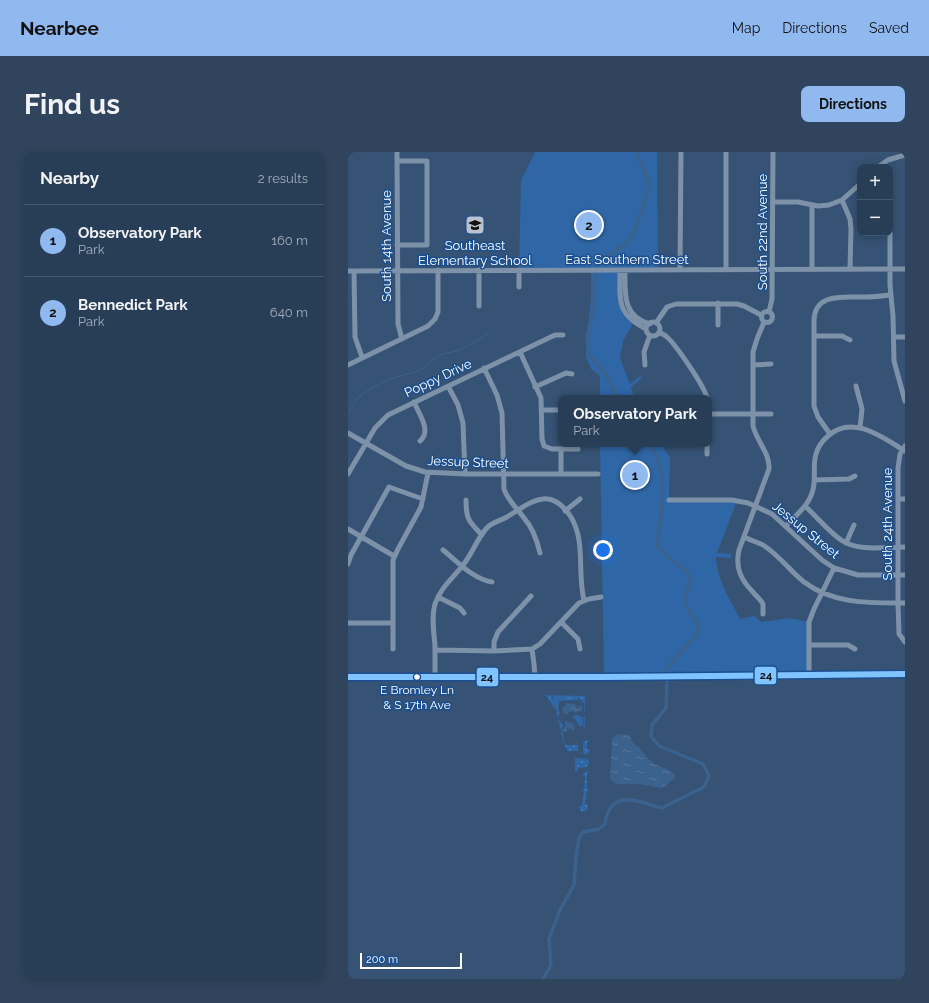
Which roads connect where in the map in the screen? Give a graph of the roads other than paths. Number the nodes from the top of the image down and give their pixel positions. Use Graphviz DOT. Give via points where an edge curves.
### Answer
graph roads {
  1 [pos="397,152"];
  2 [pos="681,152"];
  3 [pos="726,152"];
  4 [pos="773,152"];
  5 [pos="905,155"];
  6 [pos="397,162"];
  7 [pos="882,164"];
  8 [pos="857,187"];
  9 [pos="842,200"];
  10 [pos="773,202"];
  11 [pos="812,205"];
  12 [pos="890,236"];
  13 [pos="397,245"];
  14 [pos="773,269"];
  15 [pos="812,269"];
  16 [pos="850,269"];
  17 [pos="889,269"];
  18 [pos="905,269"];
  19 [pos="397,270"];
  20 [pos="438,270"];
  21 [pos="479,270"];
  22 [pos="519,270"];
  23 [pos="623,270"];
  24 [pos="680,270"];
  25 [pos="726,270"];
  26 [pos="351,271"];
  27 [pos="519,287"];
  28 [pos="890,295"];
  29 [pos="718,303"];
  30 [pos="479,306"];
  31 [pos="769,312"];
  32 [pos="761,315"];
  33 [pos="764,322"];
  34 [pos="656,323"];
  35 [pos="650,324"];
  36 [pos="718,325"];
  37 [pos="646,329"];
  38 [pos="659,332"];
  39 [pos="563,335"];
  40 [pos="650,335"];
  41 [pos="814,336"];
  42 [pos="894,336"];
  43 [pos="905,336"];
  44 [pos="402,339"];
  45 [pos="850,340"];
  46 [pos="520,352"];
  47 [pos="362,358"];
  48 [pos="771,364"];
  49 [pos="348,365"];
  50 [pos="645,365"];
  51 [pos="753,365"];
  52 [pos="484,368"];
  53 [pos="572,374"];
  54 [pos="448,386"];
  55 [pos="856,386"];
  56 [pos="903,386"];
  57 [pos="535,387"];
  58 [pos="706,395"];
  59 [pos="905,401"];
  60 [pos="414,402"];
  61 [pos="542,410"];
  62 [pos="558,410"];
  63 [pos="712,414"];
  64 [pos="753,414"];
  65 [pos="771,414"];
  66 [pos="860,428"];
  67 [pos="348,433"];
  68 [pos="830,434"];
  69 [pos="420,441"];
  70 [pos="366,443"];
  71 [pos="707,447"];
  72 [pos="561,449"];
  73 [pos="578,449"];
  74 [pos="904,449"];
  75 [pos="707,454"];
  76 [pos="428,473"];
  77 [pos="348,474"];
  78 [pos="465,474"];
  79 [pos="503,474"];
  80 [pos="561,474"];
  81 [pos="598,474"];
  82 [pos="855,476"];
  83 [pos="814,480"];
  84 [pos="580,499"];
  85 [pos="898,499"];
  86 [pos="905,499"];
  87 [pos="423,500"];
  88 [pos="466,500"];
  89 [pos="669,500"];
  90 [pos="756,506"];
  91 [pos="805,506"];
  92 [pos="517,510"];
  93 [pos="565,511"];
  94 [pos="854,525"];
  95 [pos="786,526"];
  96 [pos="348,530"];
  97 [pos="482,535"];
  98 [pos="361,537"];
  99 [pos="744,537"];
  100 [pos="846,543"];
  101 [pos="898,547"];
  102 [pos="905,547"];
  103 [pos="443,550"];
  104 [pos="540,553"];
  105 [pos="394,556"];
  106 [pos="348,564"];
  107 [pos="462,566"];
  108 [pos="834,568"];
  109 [pos="898,575"];
  110 [pos="905,575"];
  111 [pos="492,582"];
  112 [pos="822,593"];
  113 [pos="531,596"];
  114 [pos="438,597"];
  115 [pos="601,597"];
  116 [pos="584,600"];
  117 [pos="898,603"];
  118 [pos="905,603"];
  119 [pos="464,613"];
  120 [pos="763,614"];
  121 [pos="561,622"];
  122 [pos="348,623"];
  123 [pos="393,623"];
  124 [pos="904,642"];
  125 [pos="809,645"];
  126 [pos="393,649"];
  127 [pos="532,649"];
  128 [pos="580,649"];
  129 [pos="855,649"];
  130 [pos="435,650"];
  131 [pos="494,651"];
  132 [pos="808,674"];
  133 [pos="905,674"];
  134 [pos="435,676"];
  135 [pos="348,677"];
  136 [pos="535,677"];
  1 -- 6 [label="street, South 14th Avenue"];
  2 -- 24 [label="street"];
  3 -- 25 [label="street"];
  4 -- 10 [label="street, South 22nd Avenue"];
  5 -- 7 [label="street"];
  6 -- 13 [label="street, South 14th Avenue"];
  6 -- 13 [label="street" via="427,161 427,245"];
  8 -- 9 [label="street"];
  9 -- 11 [label="street" via="829,205"];
  9 -- 16 [label="street" via="850,222"];
  10 -- 11 [label="street"];
  10 -- 14 [label="street, South 22nd Avenue"];
  11 -- 15 [label="street"];
  12 -- 17 [label="street"];
  13 -- 19 [label="street, South 14th Avenue"];
  14 -- 15 [label="street, East Southern Street"];
  14 -- 25 [label="street, East Southern Street"];
  14 -- 31 [label="street, South 22nd Avenue"];
  15 -- 16 [label="street, East Southern Street"];
  16 -- 17 [label="street, East Southern Street"];
  17 -- 18 [label="street, East Southern Street"];
  17 -- 28 [label="street"];
  19 -- 20 [label="street, East Southern Street"];
  19 -- 26 [label="street, East Southern Street"];
  19 -- 44 [label="street, South 14th Avenue" via="398,324"];
  20 -- 21 [label="street, East Southern Street"];
  20 -- 44 [label="street" via="437,317 431,324"];
  21 -- 22 [label="street, East Southern Street"];
  21 -- 30 [label="street"];
  22 -- 23 [label="street, East Southern Street"];
  22 -- 27 [label="street"];
  23 -- 24 [label="street, East Southern Street"];
  23 -- 35 [label="street" via="629,309 638,319"];
  23 -- 37 [label="street" via="620,296 623,309 630,319"];
  24 -- 25 [label="street, East Southern Street"];
  26 -- 47 [label="street" via="355,338"];
  28 -- 41 [label="street" via="834,297 819,302 814,316"];
  28 -- 42 [label="street"];
  29 -- 32 [label="street" via="737,304"];
  29 -- 34 [label="street" via="676,304 667,307"];
  29 -- 36 [label="street"];
  31 -- 32 [label="street"];
  31 -- 33 [label="street" via="772,320"];
  32 -- 33 [label="street"];
  33 -- 51 [label="street" via="755,345"];
  34 -- 35 [label="street"];
  34 -- 38 [label="street"];
  35 -- 37 [label="street"];
  37 -- 40 [label="street"];
  38 -- 40 [label="street"];
  38 -- 58 [label="street" via="673,342"];
  39 -- 46 [label="street, Poppy Drive" via="555,335"];
  40 -- 50 [label="street" via="644,352"];
  41 -- 45 [label="street" via="842,336"];
  41 -- 68 [label="street" via="814,406"];
  42 -- 43 [label="street"];
  42 -- 56 [label="street" via="894,361"];
  44 -- 47 [label="street"];
  46 -- 52 [label="street, Poppy Drive"];
  46 -- 57 [label="street"];
  47 -- 49 [label="street"];
  48 -- 51 [label="street"];
  51 -- 64 [label="street"];
  52 -- 54 [label="street, Poppy Drive"];
  52 -- 79 [label="street" via="497,395 502,413"];
  53 -- 57 [label="street" via="566,373"];
  54 -- 60 [label="street, Poppy Drive"];
  54 -- 78 [label="street" via="464,423"];
  55 -- 66 [label="street" via="863,410"];
  56 -- 59 [label="street"];
  57 -- 61 [label="street" via="541,398"];
  60 -- 69 [label="street" via="425,429 425,436"];
  60 -- 70 [label="street, Poppy Drive" via="385,417"];
  61 -- 62 [label="street"];
  61 -- 72 [label="street" via="543,448"];
  63 -- 64 [label="street"];
  64 -- 65 [label="street"];
  64 -- 90 [label="street" via="755,432 770,464"];
  66 -- 68 [label="street" via="843,428"];
  66 -- 74 [label="street"];
  67 -- 70 [label="street, Jessup Street"];
  68 -- 83 [label="street" via="817,451 814,460"];
  70 -- 76 [label="street, Jessup Street" via="406,466"];
  70 -- 77 [label="street, Poppy Drive"];
  71 -- 75 [label="street"];
  72 -- 73 [label="street"];
  72 -- 80 [label="street"];
  74 -- 85 [label="street, South 24th Avenue" via="898,463"];
  76 -- 78 [label="street, Jessup Street"];
  76 -- 87 [label="street"];
  78 -- 79 [label="street, Jessup Street"];
  79 -- 80 [label="street, Jessup Street"];
  79 -- 92 [label="street" via="506,494"];
  80 -- 81 [label="street, Jessup Street"];
  82 -- 83 [label="street" via="849,479"];
  83 -- 91 [label="street" via="813,492"];
  84 -- 93 [label="street"];
  85 -- 86 [label="street"];
  85 -- 101 [label="street, South 24th Avenue"];
  87 -- 98 [label="street" via="389,487"];
  87 -- 105 [label="street"];
  88 -- 97 [label="street" via="469,520"];
  89 -- 90 [label="street, Jessup Street" via="732,500"];
  90 -- 95 [label="street, Jessup Street" via="772,514"];
  90 -- 99 [label="street"];
  91 -- 95 [label="street"];
  91 -- 100 [label="street"];
  92 -- 93 [label="street" via="530,502 542,499 555,501"];
  92 -- 97 [label="street" via="490,525"];
  92 -- 104 [label="street" via="533,530"];
  93 -- 116 [label="street" via="579,538"];
  94 -- 100 [label="street"];
  95 -- 108 [label="street, Jessup Street"];
  96 -- 98 [label="street"];
  97 -- 107 [label="street"];
  98 -- 105 [label="street"];
  98 -- 106 [label="street"];
  99 -- 112 [label="street" via="765,546 804,582"];
  99 -- 120 [label="street" via="738,554 738,569 744,583 761,602"];
  100 -- 101 [label="street" via="865,548"];
  101 -- 102 [label="street"];
  101 -- 109 [label="street, South 24th Avenue"];
  103 -- 107 [label="street"];
  105 -- 123 [label="street"];
  107 -- 111 [label="street" via="477,577"];
  107 -- 114 [label="street"];
  108 -- 109 [label="street, Jessup Street" via="858,575"];
  108 -- 112 [label="street"];
  109 -- 110 [label="street, Jessup Street"];
  109 -- 117 [label="street, South 24th Avenue"];
  112 -- 117 [label="street" via="858,603"];
  112 -- 125 [label="street" via="809,622"];
  113 -- 131 [label="street" via="498,632"];
  114 -- 119 [label="street" via="460,608"];
  114 -- 130 [label="street" via="432,620"];
  115 -- 116 [label="street"];
  116 -- 121 [label="street"];
  117 -- 118 [label="street"];
  117 -- 124 [label="street, South 24th Avenue" via="899,634"];
  121 -- 127 [label="street"];
  121 -- 128 [label="street" via="578,639"];
  122 -- 123 [label="street"];
  123 -- 126 [label="street"];
  125 -- 129 [label="street" via="848,645"];
  125 -- 132 [label="street"];
  127 -- 131 [label="street"];
  127 -- 136 [label="street"];
  130 -- 131 [label="street"];
  130 -- 134 [label="street"];
  132 -- 133 [label="main road"];
  132 -- 136 [label="main road"];
  134 -- 135 [label="main road"];
  134 -- 136 [label="main road"];
}
